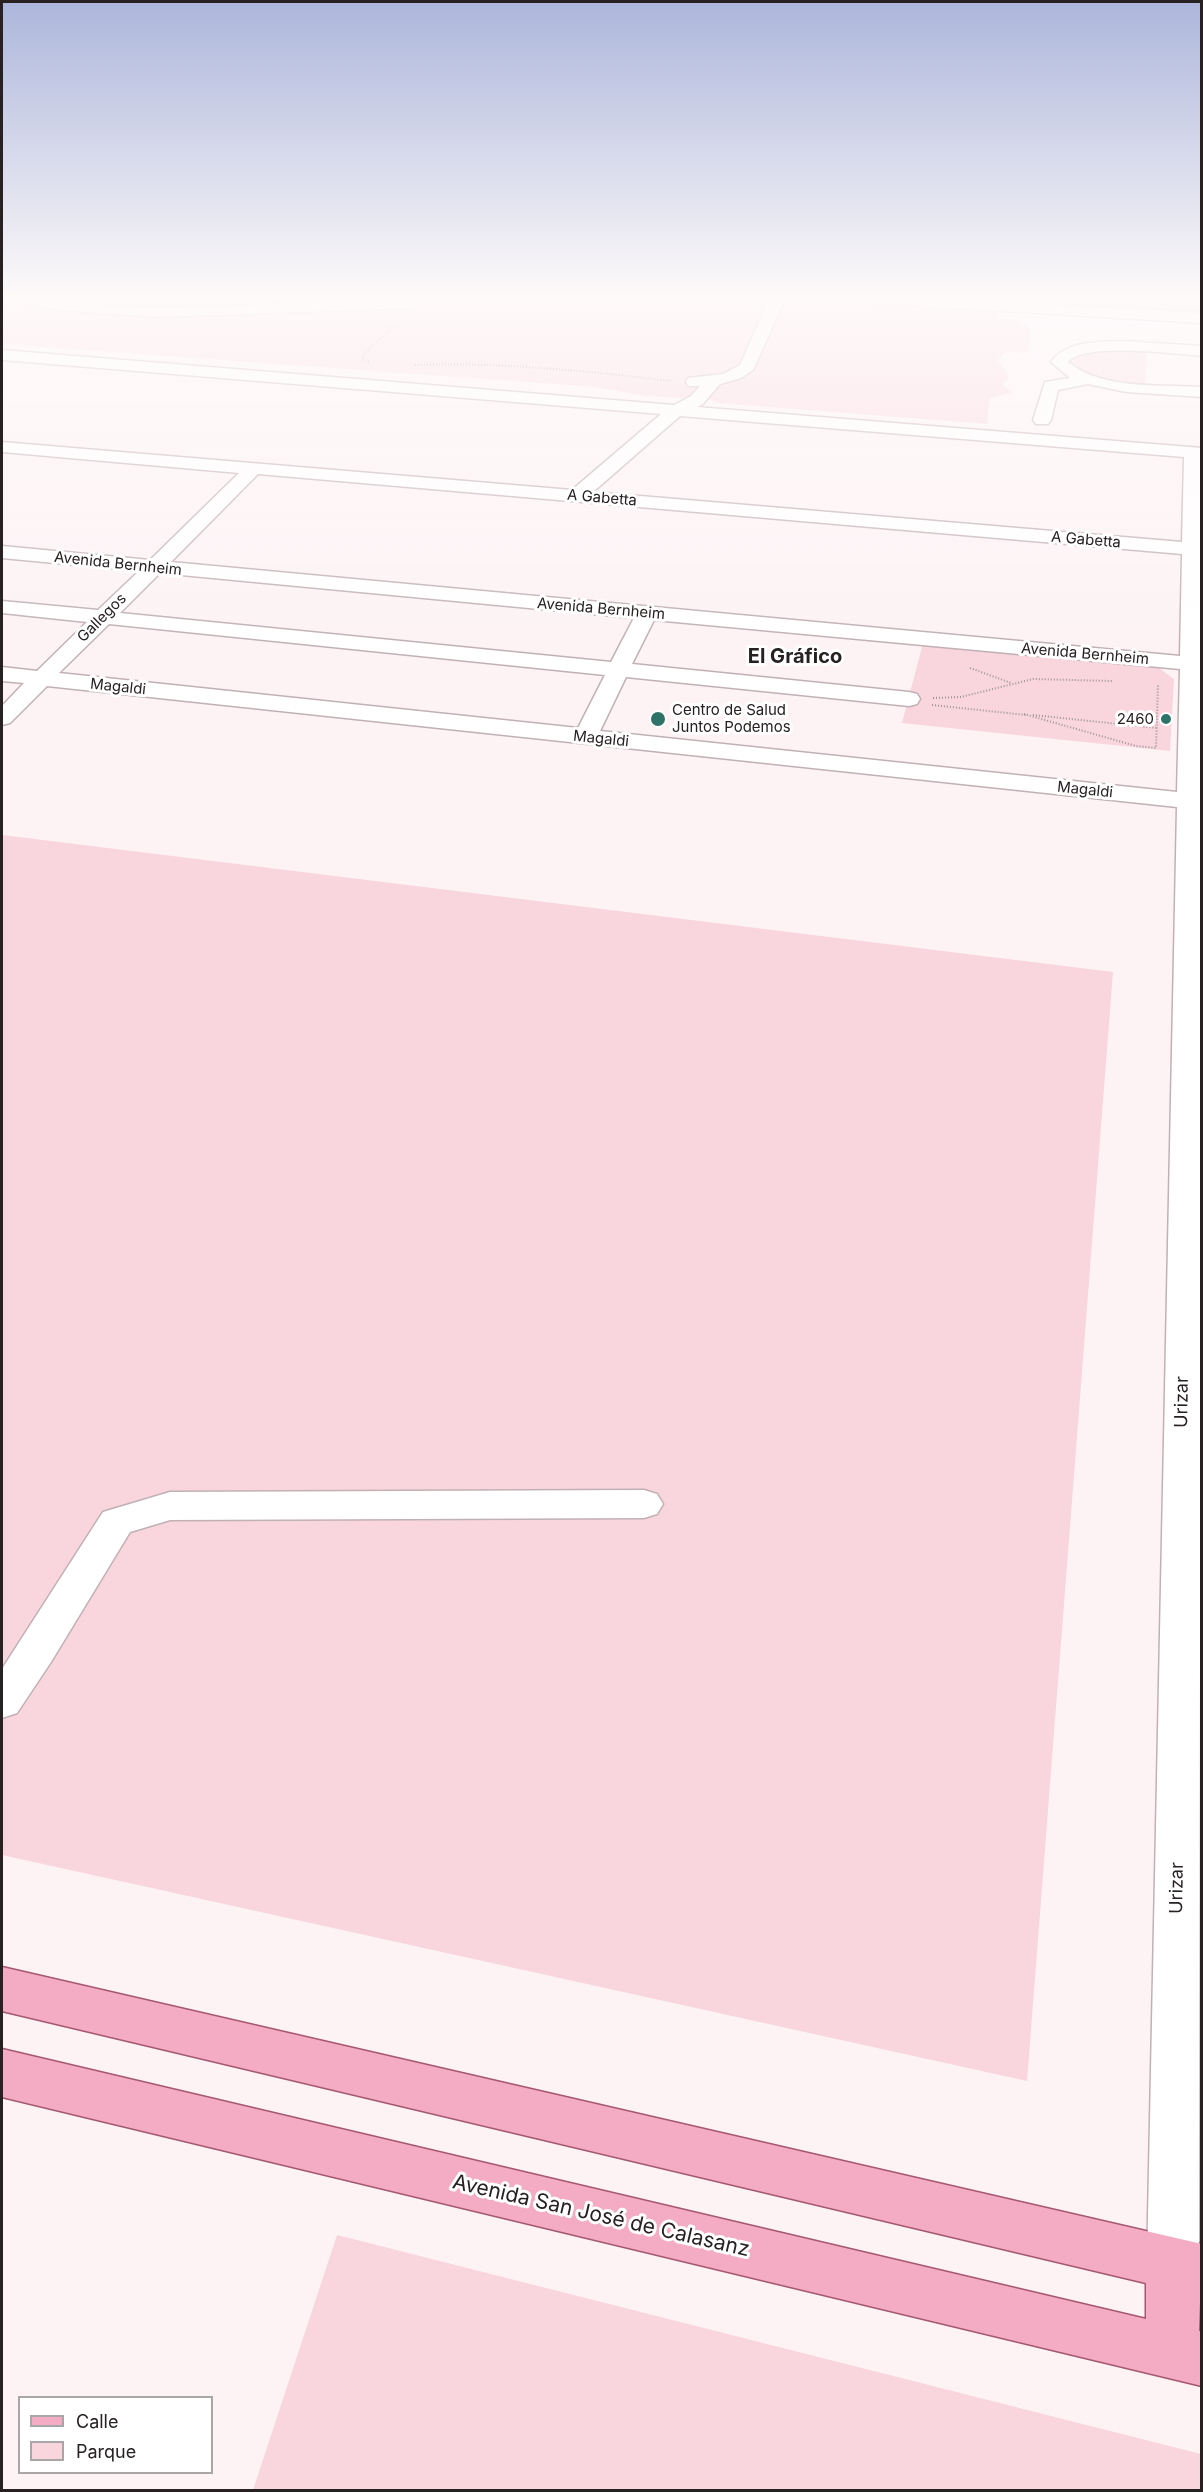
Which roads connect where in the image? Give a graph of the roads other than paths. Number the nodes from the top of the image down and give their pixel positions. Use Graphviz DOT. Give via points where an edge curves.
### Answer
graph roads {
  1 [pos="672,413"];
  2 [pos="704,413"];
  3 [pos="1044,413"];
  4 [pos="1042,420"];
  5 [pos="2,447"];
  6 [pos="1197,452"];
  7 [pos="254,468"];
  8 [pos="577,496"];
  9 [pos="1197,549"];
  10 [pos="2,552"];
  11 [pos="153,568"];
  12 [pos="2,607"];
  13 [pos="647,613"];
  14 [pos="104,617"];
  15 [pos="1196,664"];
  16 [pos="619,669"];
  17 [pos="2,674"];
  18 [pos="41,679"];
  19 [pos="909,699"];
  20 [pos="2,718"];
  21 [pos="585,737"];
  22 [pos="1195,802"];
  23 [pos="1194,955"];
  24 [pos="644,1504"];
  25 [pos="2,1701"];
  26 [pos="2,1989"];
  27 [pos="2,2073"];
  28 [pos="1187,2267"];
  29 [pos="1186,2356"];
  1 -- 8 [label="street"];
  2 -- 6 [label="street"];
  3 -- 4 [label="street"];
  5 -- 7 [label="street, A Gabetta"];
  6 -- 9 [label="street, Urizar"];
  7 -- 8 [label="street, A Gabetta"];
  7 -- 11 [label="street, Gallegos"];
  8 -- 9 [label="street, A Gabetta"];
  9 -- 15 [label="street, Urizar"];
  10 -- 11 [label="street, Avenida Bernheim"];
  11 -- 13 [label="street, Avenida Bernheim"];
  11 -- 14 [label="street, Gallegos"];
  12 -- 14 [label="street"];
  13 -- 15 [label="street, Avenida Bernheim"];
  13 -- 16 [label="street"];
  14 -- 16 [label="street"];
  14 -- 18 [label="street, Gallegos"];
  15 -- 22 [label="street, Urizar"];
  16 -- 19 [label="street"];
  16 -- 21 [label="street"];
  17 -- 18 [label="street, Magaldi"];
  18 -- 20 [label="street, Gallegos"];
  18 -- 21 [label="street, Magaldi"];
  21 -- 22 [label="street, Magaldi"];
  22 -- 23 [label="street, Urizar"];
  23 -- 28 [label="street, Urizar"];
  24 -- 25 [label="street" via="170,1506 117,1522"];
  26 -- 28 [label="main road"];
  27 -- 29 [label="main road, Avenida San José de Calasanz"];
  28 -- 29 [label="main road, Urizar"];
}
